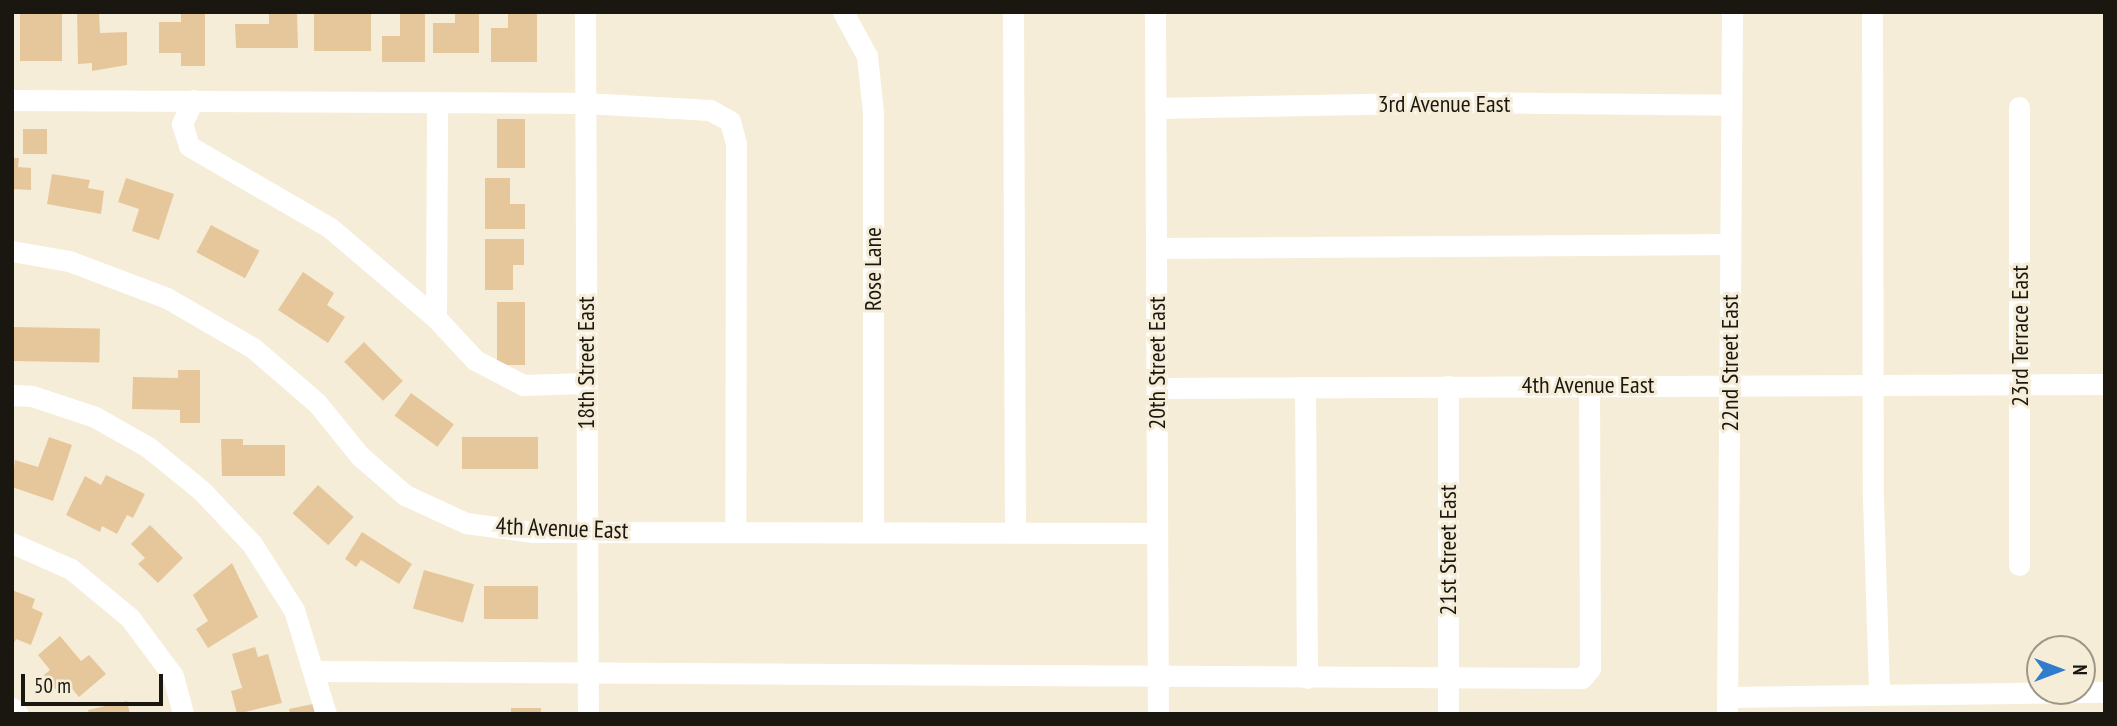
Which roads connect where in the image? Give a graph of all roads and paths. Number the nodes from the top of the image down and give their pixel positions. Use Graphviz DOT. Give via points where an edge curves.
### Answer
graph roads {
  1 [pos="585,12"];
  2 [pos="843,12"];
  3 [pos="1013,12"];
  4 [pos="1155,12"];
  5 [pos="1732,12"];
  6 [pos="1872,12"];
  7 [pos="12,100"];
  8 [pos="193,100"];
  9 [pos="437,103"];
  10 [pos="585,103"];
  11 [pos="1731,105"];
  12 [pos="2019,107"];
  13 [pos="1156,108"];
  14 [pos="1730,244"];
  15 [pos="1156,248"];
  16 [pos="12,251"];
  17 [pos="436,318"];
  18 [pos="586,383"];
  19 [pos="2020,384"];
  20 [pos="2105,384"];
  21 [pos="1589,385"];
  22 [pos="1729,385"];
  23 [pos="1872,385"];
  24 [pos="1448,386"];
  25 [pos="1305,387"];
  26 [pos="1157,388"];
  27 [pos="12,395"];
  28 [pos="735,530"];
  29 [pos="587,531"];
  30 [pos="873,532"];
  31 [pos="1015,532"];
  32 [pos="1157,533"];
  33 [pos="12,543"];
  34 [pos="2019,565"];
  35 [pos="316,671"];
  36 [pos="588,673"];
  37 [pos="1158,678"];
  38 [pos="1307,678"];
  39 [pos="1447,679"];
  40 [pos="2105,692"];
  41 [pos="1879,695"];
  42 [pos="1727,706"];
  43 [pos="12,708"];
  44 [pos="18,714"];
  45 [pos="183,714"];
  46 [pos="326,714"];
  47 [pos="588,714"];
  48 [pos="1158,714"];
  49 [pos="1448,714"];
  1 -- 10 [label="street, 18th Street East"];
  2 -- 30 [label="street, Rose Lane" via="867,56 873,112"];
  3 -- 31 [label="street"];
  4 -- 13 [label="street, 20th Street East"];
  5 -- 11 [label="street, 22nd Street East"];
  6 -- 23 [label="street"];
  7 -- 8 [label="street"];
  8 -- 9 [label="street"];
  8 -- 17 [label="street" via="181,124 188,146 328,227"];
  9 -- 10 [label="street"];
  9 -- 17 [label="street"];
  10 -- 18 [label="street, 18th Street East"];
  10 -- 28 [label="street" via="710,110 730,121 736,144"];
  11 -- 13 [label="street, 3rd Avenue East" via="1459,102"];
  11 -- 14 [label="street, 22nd Street East"];
  12 -- 19 [label="street, 23rd Terrace East"];
  13 -- 15 [label="street, 20th Street East"];
  14 -- 15 [label="street"];
  14 -- 22 [label="street, 22nd Street East"];
  15 -- 26 [label="street, 20th Street East"];
  16 -- 29 [label="street, 4th Avenue East" via="69,261 167,298 253,348 317,403 360,456 405,495 466,523 533,532"];
  17 -- 18 [label="street" via="475,360 501,377 523,385"];
  18 -- 29 [label="street, 18th Street East"];
  19 -- 20 [label="street, 4th Avenue East"];
  19 -- 23 [label="street, 4th Avenue East"];
  19 -- 34 [label="street, 23rd Terrace East"];
  21 -- 22 [label="street, 4th Avenue East"];
  21 -- 24 [label="street, 4th Avenue East"];
  21 -- 39 [label="street" via="1590,668 1582,678"];
  22 -- 23 [label="street, 4th Avenue East"];
  22 -- 42 [label="street, 22nd Street East"];
  23 -- 41 [label="street"];
  24 -- 25 [label="street, 4th Avenue East"];
  24 -- 39 [label="street, 21st Street East"];
  25 -- 26 [label="street, 4th Avenue East"];
  25 -- 38 [label="street"];
  26 -- 32 [label="street, 20th Street East"];
  27 -- 35 [label="street" via="32,396 95,417 148,447 201,490 252,544 294,610"];
  28 -- 29 [label="street, 4th Avenue East"];
  28 -- 30 [label="street, 4th Avenue East"];
  29 -- 36 [label="street, 18th Street East"];
  30 -- 31 [label="street, 4th Avenue East"];
  31 -- 32 [label="street, 4th Avenue East"];
  32 -- 37 [label="street, 20th Street East"];
  33 -- 45 [label="street" via="71,569 130,618 173,677"];
  35 -- 36 [label="street"];
  35 -- 46 [label="street"];
  36 -- 37 [label="street"];
  36 -- 47 [label="street, 18th Street East"];
  37 -- 38 [label="street"];
  37 -- 48 [label="street, 20th Street East"];
  38 -- 39 [label="street"];
  39 -- 49 [label="street, 21st Street East"];
  40 -- 41 [label="street"];
  41 -- 42 [label="street"];
  43 -- 44 [label="street"];
}
